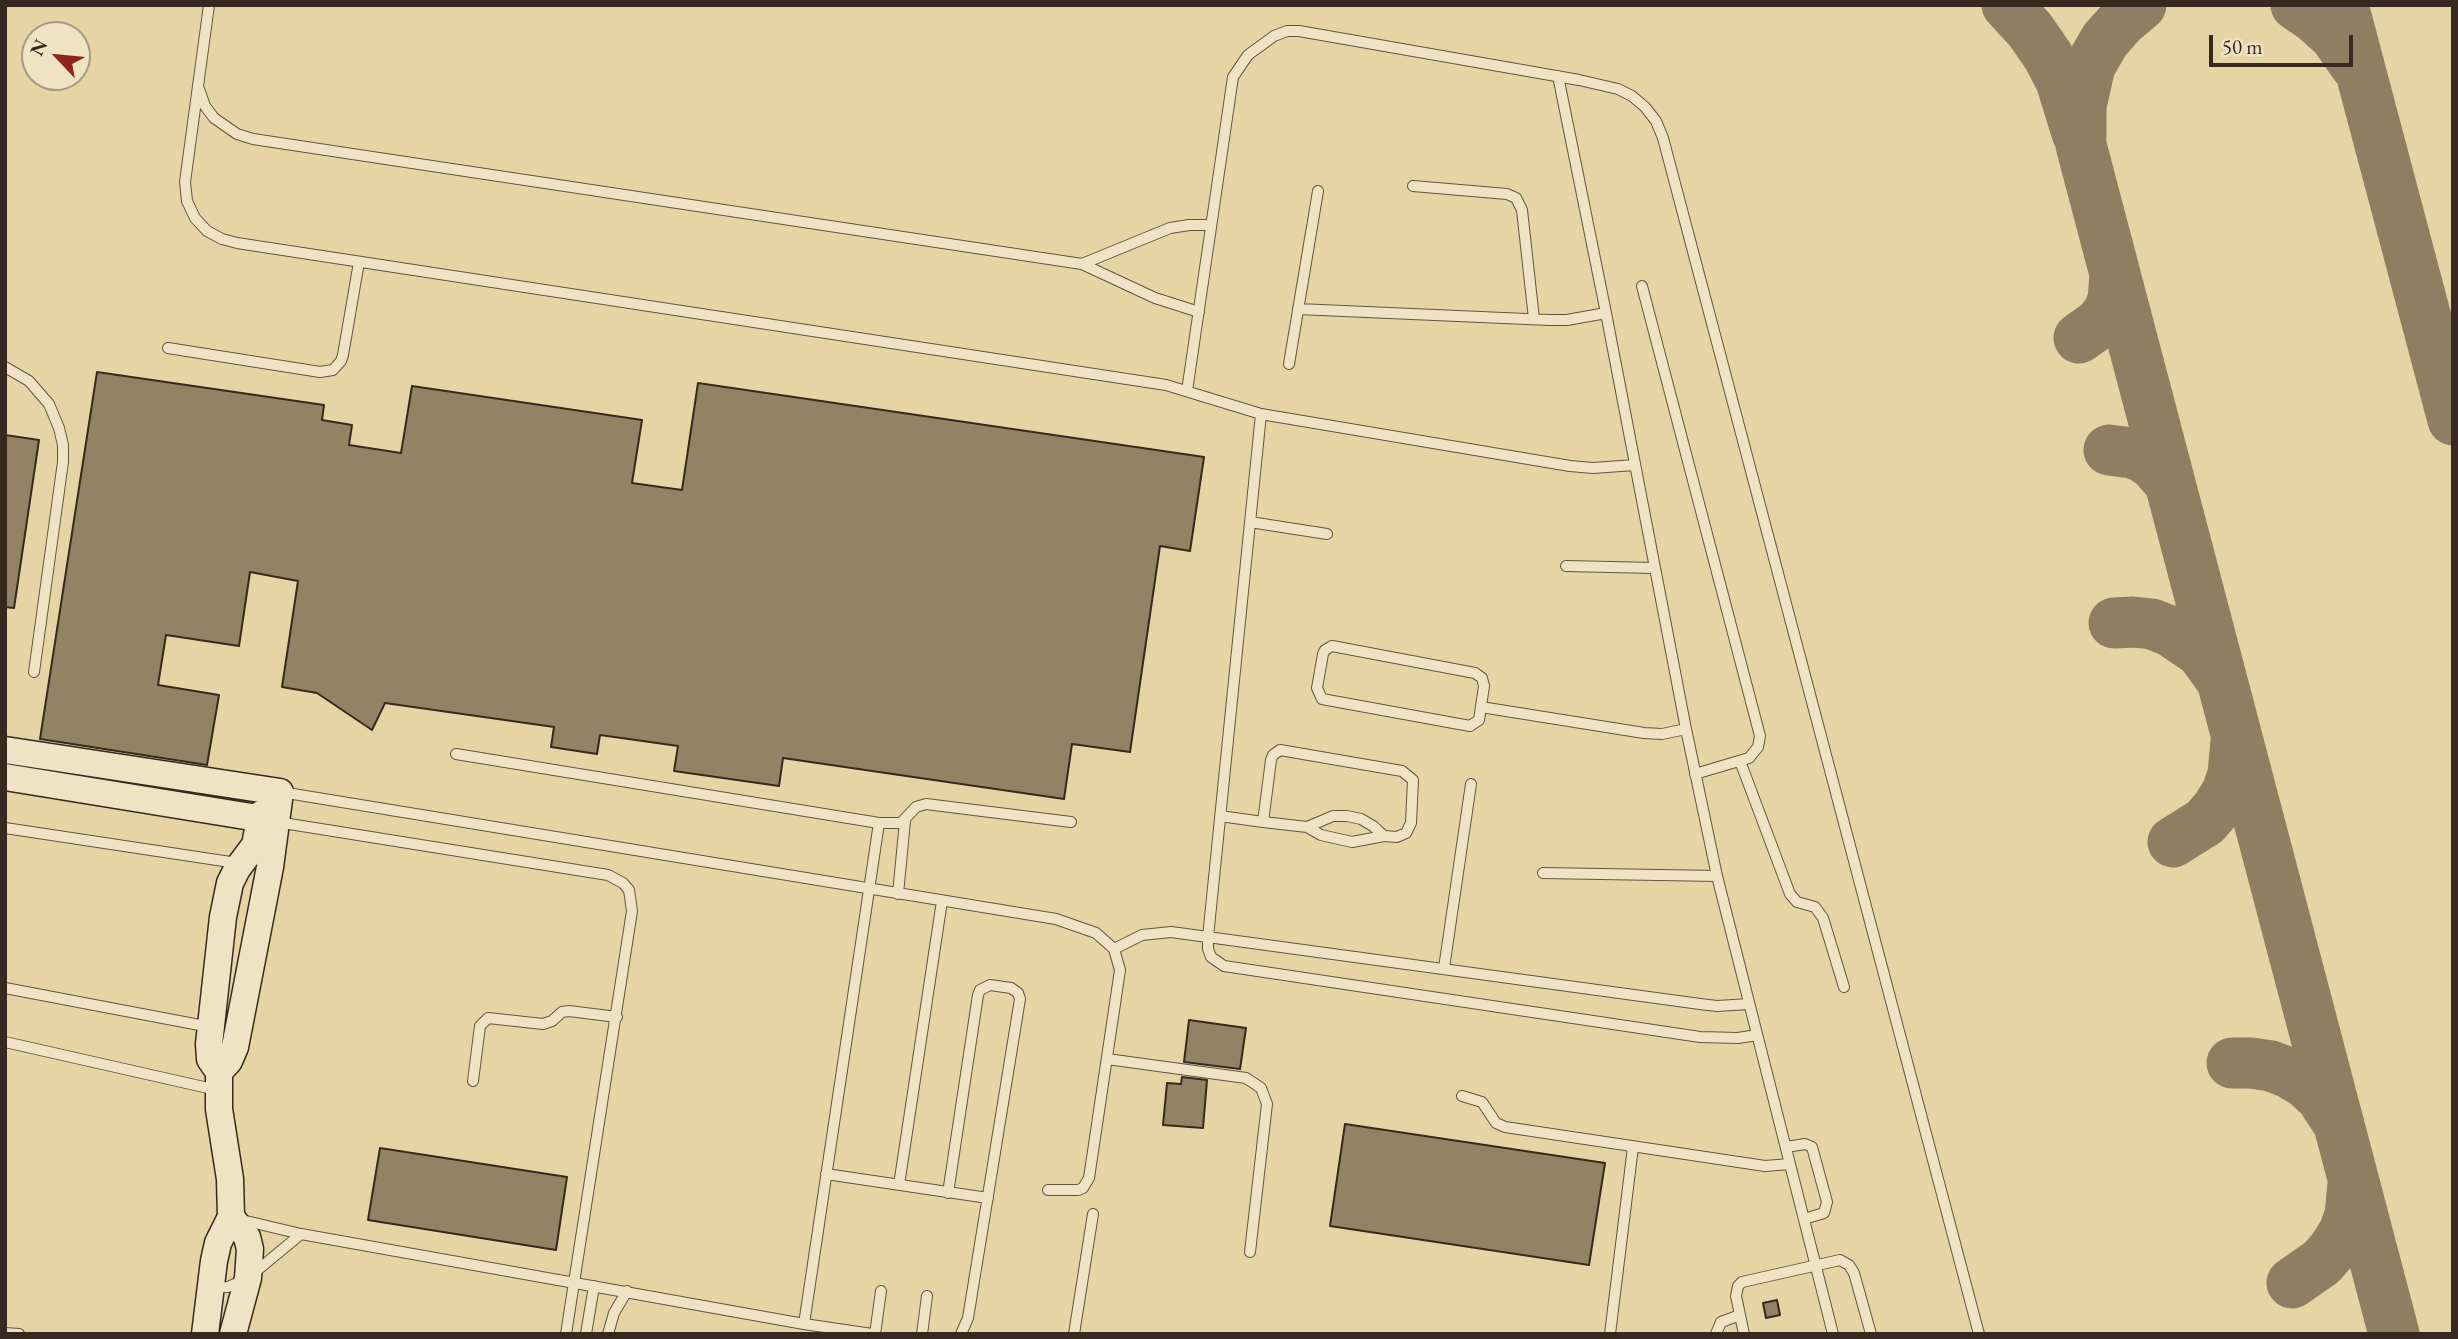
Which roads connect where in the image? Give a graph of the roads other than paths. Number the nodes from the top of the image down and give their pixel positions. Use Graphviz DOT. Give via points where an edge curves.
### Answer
graph roads {
  1 [pos="209,5"];
  2 [pos="1558,76"];
  3 [pos="198,85"];
  4 [pos="1413,186"];
  5 [pos="1318,191"];
  6 [pos="1211,225"];
  7 [pos="359,262"];
  8 [pos="1082,264"];
  9 [pos="1643,286"];
  10 [pos="1298,309"];
  11 [pos="1199,312"];
  12 [pos="1606,313"];
  13 [pos="1534,319"];
  14 [pos="168,348"];
  15 [pos="1289,364"];
  16 [pos="5,367"];
  17 [pos="1187,391"];
  18 [pos="1261,414"];
  19 [pos="1635,465"];
  20 [pos="1250,522"];
  21 [pos="1327,534"];
  22 [pos="1566,566"];
  23 [pos="1655,568"];
  24 [pos="34,672"];
  25 [pos="1481,707"];
  26 [pos="1686,729"];
  27 [pos="5,750"];
  28 [pos="456,754"];
  29 [pos="1740,761"];
  30 [pos="1695,774"];
  31 [pos="5,777"];
  32 [pos="1471,784"];
  33 [pos="272,790"];
  34 [pos="218,811"];
  35 [pos="1220,816"];
  36 [pos="268,820"];
  37 [pos="905,821"];
  38 [pos="1071,822"];
  39 [pos="1263,822"];
  40 [pos="879,823"];
  41 [pos="1307,827"];
  42 [pos="5,828"];
  43 [pos="1384,836"];
  44 [pos="256,865"];
  45 [pos="1542,873"];
  46 [pos="1717,876"];
  47 [pos="870,888"];
  48 [pos="898,894"];
  49 [pos="942,901"];
  50 [pos="1208,937"];
  51 [pos="1114,949"];
  52 [pos="1444,968"];
  53 [pos="1844,987"];
  54 [pos="5,988"];
  55 [pos="1749,1004"];
  56 [pos="617,1017"];
  57 [pos="211,1027"];
  58 [pos="1757,1035"];
  59 [pos="5,1042"];
  60 [pos="1107,1059"];
  61 [pos="218,1081"];
  62 [pos="473,1081"];
  63 [pos="1462,1096"];
  64 [pos="1633,1147"];
  65 [pos="1786,1147"];
  66 [pos="1790,1164"];
  67 [pos="826,1174"];
  68 [pos="899,1185"];
  69 [pos="1048,1190"];
  70 [pos="948,1192"];
  71 [pos="988,1198"];
  72 [pos="1093,1214"];
  73 [pos="231,1217"];
  74 [pos="1804,1219"];
  75 [pos="301,1234"];
  76 [pos="1250,1252"];
  77 [pos="1815,1265"];
  78 [pos="248,1278"];
  79 [pos="575,1282"];
  80 [pos="594,1286"];
  81 [pos="211,1288"];
  82 [pos="627,1291"];
  83 [pos="881,1291"];
  84 [pos="927,1296"];
  85 [pos="1740,1315"];
  86 [pos="804,1324"];
  87 [pos="5,1333"];
  88 [pos="19,1334"];
  89 [pos="205,1334"];
  90 [pos="233,1334"];
  91 [pos="566,1334"];
  92 [pos="586,1334"];
  93 [pos="608,1334"];
  94 [pos="874,1334"];
  95 [pos="922,1334"];
  96 [pos="961,1334"];
  97 [pos="1074,1334"];
  98 [pos="1610,1334"];
  99 [pos="1716,1334"];
  100 [pos="1744,1334"];
  101 [pos="1833,1334"];
  102 [pos="1871,1334"];
  103 [pos="1979,1334"];
  1 -- 3 [label="lane"];
  2 -- 6 [label="lane" via="1299,31 1274,36 1248,55 1233,77"];
  2 -- 12 [label="lane"];
  2 -- 103 [label="lane" via="1632,96 1656,121 1663,138"];
  3 -- 7 [label="lane" via="185,182 195,218 207,231 237,243"];
  3 -- 8 [label="lane" via="214,118 253,139"];
  4 -- 13 [label="lane" via="1516,198 1522,210"];
  5 -- 10 [label="lane"];
  6 -- 8 [label="lane" via="1170,228"];
  6 -- 11 [label="lane"];
  7 -- 14 [label="lane" via="343,355 333,370 320,372"];
  7 -- 17 [label="lane"];
  8 -- 11 [label="lane" via="1155,298"];
  9 -- 29 [label="lane" via="1759,730 1758,747"];
  10 -- 13 [label="lane"];
  10 -- 15 [label="lane"];
  11 -- 17 [label="lane"];
  12 -- 13 [label="lane" via="1567,320"];
  12 -- 19 [label="lane"];
  16 -- 24 [label="lane" via="29,381 49,404 63,445"];
  17 -- 18 [label="lane"];
  18 -- 19 [label="lane" via="1570,466"];
  18 -- 20 [label="lane"];
  19 -- 23 [label="lane"];
  20 -- 21 [label="lane"];
  20 -- 35 [label="lane"];
  22 -- 23 [label="lane"];
  23 -- 26 [label="lane"];
  25 -- 25 [label="lane" via="1484,682 1475,673 1332,646 1325,650 1317,692 1325,700 1470,726 1479,720"];
  25 -- 26 [label="lane" via="1644,733"];
  26 -- 30 [label="lane"];
  27 -- 33 [label="street"];
  28 -- 40 [label="lane"];
  29 -- 30 [label="lane"];
  29 -- 53 [label="lane" via="1790,894 1797,902 1815,907 1823,918"];
  30 -- 46 [label="lane"];
  31 -- 34 [label="street"];
  32 -- 52 [label="lane"];
  33 -- 36 [label="street"];
  33 -- 47 [label="lane"];
  34 -- 36 [label="street"];
  34 -- 44 [label="street"];
  35 -- 39 [label="lane"];
  35 -- 50 [label="lane"];
  36 -- 44 [label="street" via="255,845"];
  36 -- 56 [label="lane" via="616,878 629,890 632,911"];
  37 -- 38 [label="lane" via="916,807 926,804"];
  37 -- 40 [label="lane"];
  37 -- 48 [label="lane"];
  39 -- 41 [label="lane"];
  39 -- 43 [label="lane" via="1271,760 1284,750 1410,776 1414,785 1409,828 1402,836"];
  40 -- 47 [label="lane"];
  41 -- 43 [label="lane" via="1352,842"];
  41 -- 43 [label="lane" via="1333,816 1347,816"];
  42 -- 44 [label="lane"];
  44 -- 57 [label="street" via="233,875 225,905"];
  44 -- 61 [label="street" via="235,1047"];
  45 -- 46 [label="lane"];
  46 -- 55 [label="lane"];
  47 -- 48 [label="lane"];
  47 -- 67 [label="lane"];
  48 -- 49 [label="lane"];
  49 -- 51 [label="lane" via="1069,922 1096,933"];
  49 -- 68 [label="lane"];
  50 -- 51 [label="lane" via="1154,932"];
  50 -- 52 [label="lane"];
  50 -- 58 [label="lane" via="1211,957 1224,966 1700,1037"];
  51 -- 60 [label="lane" via="1120,970"];
  52 -- 55 [label="lane" via="1700,1004"];
  54 -- 57 [label="lane"];
  55 -- 58 [label="lane"];
  56 -- 62 [label="lane" via="569,1011 543,1024 488,1018 480,1026"];
  56 -- 79 [label="lane"];
  57 -- 61 [label="street" via="210,1059"];
  58 -- 65 [label="lane"];
  59 -- 61 [label="lane"];
  60 -- 69 [label="lane" via="1087,1184 1078,1190"];
  60 -- 76 [label="lane" via="1246,1077 1261,1088 1267,1104"];
  61 -- 73 [label="street"];
  63 -- 64 [label="lane" via="1482,1102 1496,1123 1505,1127"];
  64 -- 66 [label="lane" via="1765,1166"];
  64 -- 98 [label="lane"];
  65 -- 66 [label="lane"];
  65 -- 74 [label="lane" via="1805,1144 1814,1150 1827,1206 1820,1215"];
  66 -- 74 [label="lane"];
  67 -- 68 [label="lane"];
  67 -- 86 [label="lane"];
  68 -- 70 [label="lane"];
  70 -- 71 [label="lane"];
  70 -- 71 [label="lane" via="978,995 990,985 1015,990 1020,999"];
  71 -- 96 [label="lane" via="968,1318"];
  72 -- 97 [label="lane"];
  73 -- 75 [label="lane"];
  73 -- 78 [label="street" via="247,1237"];
  73 -- 81 [label="street" via="218,1242"];
  74 -- 77 [label="lane"];
  75 -- 78 [label="lane"];
  75 -- 79 [label="lane"];
  77 -- 85 [label="lane" via="1742,1282 1736,1292"];
  77 -- 101 [label="lane"];
  77 -- 102 [label="lane" via="1840,1260 1852,1268"];
  78 -- 81 [label="lane"];
  78 -- 90 [label="street"];
  79 -- 80 [label="lane"];
  79 -- 91 [label="lane"];
  80 -- 82 [label="lane"];
  80 -- 92 [label="lane"];
  81 -- 89 [label="street"];
  82 -- 86 [label="lane"];
  82 -- 93 [label="lane"];
  83 -- 94 [label="lane"];
  84 -- 95 [label="lane"];
  85 -- 99 [label="lane" via="1721,1322"];
  85 -- 100 [label="lane"];
  86 -- 94 [label="lane"];
  87 -- 88 [label="lane"];
}
